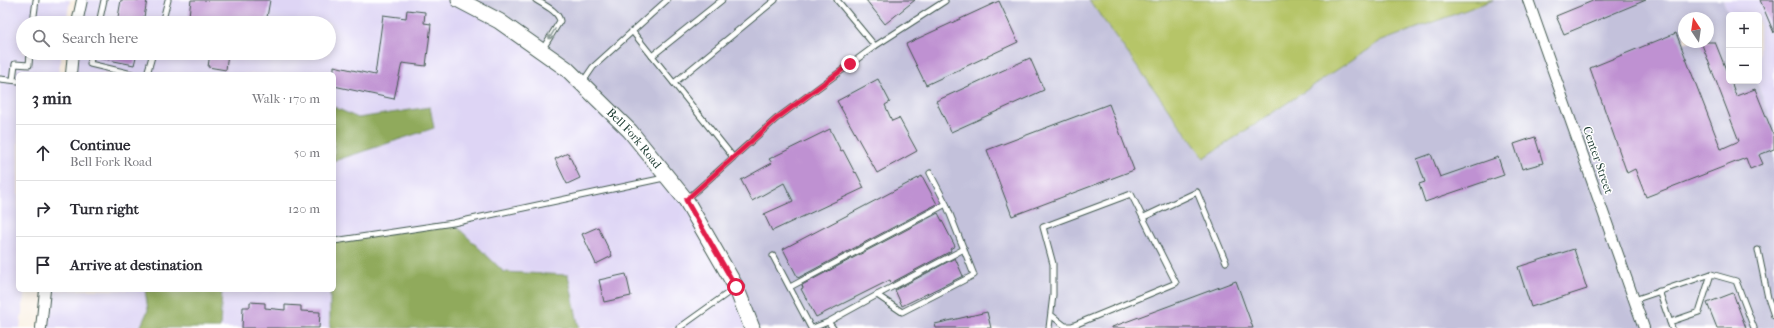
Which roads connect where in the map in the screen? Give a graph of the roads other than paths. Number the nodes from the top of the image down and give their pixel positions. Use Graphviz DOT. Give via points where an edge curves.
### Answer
graph roads {
  1 [pos="36,0"];
  2 [pos="82,0"];
  3 [pos="104,0"];
  4 [pos="168,0"];
  5 [pos="459,0"];
  6 [pos="536,0"];
  7 [pos="667,0"];
  8 [pos="722,0"];
  9 [pos="775,0"];
  10 [pos="838,0"];
  11 [pos="1528,0"];
  12 [pos="945,1"];
  13 [pos="34,16"];
  14 [pos="79,16"];
  15 [pos="101,16"];
  16 [pos="164,16"];
  17 [pos="632,31"];
  18 [pos="875,46"];
  19 [pos="541,51"];
  20 [pos="652,56"];
  21 [pos="29,60"];
  22 [pos="72,60"];
  23 [pos="91,60"];
  24 [pos="151,60"];
  25 [pos="71,72"];
  26 [pos="124,72"];
  27 [pos="148,72"];
  28 [pos="0,79"];
  29 [pos="15,81"];
  30 [pos="581,83"];
  31 [pos="674,83"];
  32 [pos="733,156"];
  33 [pos="930,173"];
  34 [pos="667,177"];
  35 [pos="686,200"];
  36 [pos="946,204"];
  37 [pos="1144,217"];
  38 [pos="336,241"];
  39 [pos="964,250"];
  40 [pos="1758,250"];
  41 [pos="773,256"];
  42 [pos="1226,262"];
  43 [pos="1711,274"];
  44 [pos="736,287"];
  45 [pos="790,287"];
  46 [pos="1659,291"];
  47 [pos="45,292"];
  48 [pos="877,295"];
  49 [pos="1634,300"];
  50 [pos="1051,315"];
  51 [pos="1774,316"];
  52 [pos="828,322"];
  53 [pos="1670,322"];
  54 [pos="41,328"];
  55 [pos="680,328"];
  56 [pos="752,328"];
  57 [pos="812,328"];
  58 [pos="833,328"];
  59 [pos="1049,328"];
  60 [pos="1644,328"];
  61 [pos="1672,328"];
  62 [pos="1754,328"];
  1 -- 13 [label="lane"];
  2 -- 14 [label="street"];
  3 -- 15 [label="lane"];
  4 -- 16 [label="lane"];
  5 -- 19 [label="main road, Bell Fork Road" via="477,7"];
  6 -- 19 [label="lane, one-way" via="556,13 560,21"];
  7 -- 17 [label="lane"];
  8 -- 20 [label="lane"];
  9 -- 31 [label="lane"];
  10 -- 18 [label="lane"];
  11 -- 49 [label="street, Center Street"];
  12 -- 18 [label="lane"];
  17 -- 20 [label="lane"];
  17 -- 30 [label="lane" via="593,67"];
  18 -- 32 [label="lane" via="776,119"];
  19 -- 30 [label="main road, Bell Fork Road" via="567,69"];
  20 -- 31 [label="lane"];
  21 -- 29 [label="lane" via="28,65 15,64"];
  22 -- 25 [label="street"];
  23 -- 26 [label="lane" via="90,64"];
  24 -- 27 [label="lane"];
  28 -- 29 [label="lane"];
  30 -- 34 [label="main road, Bell Fork Road" via="630,131"];
  31 -- 32 [label="lane"];
  32 -- 35 [label="lane"];
  33 -- 36 [label="lane"];
  34 -- 35 [label="main road, Bell Fork Road"];
  34 -- 38 [label="lane" via="453,223"];
  35 -- 44 [label="main road, Bell Fork Road"];
  36 -- 39 [label="lane"];
  36 -- 45 [label="lane"];
  37 -- 42 [label="lane" via="1196,192"];
  37 -- 50 [label="lane" via="1131,194 1044,227 1052,264"];
  37 -- 50 [label="lane" via="1176,283 1072,326 1065,326"];
  39 -- 48 [label="lane"];
  39 -- 48 [label="lane" via="974,275 902,312"];
  40 -- 51 [label="lane"];
  41 -- 45 [label="lane"];
  43 -- 46 [label="lane"];
  43 -- 53 [label="lane" via="1699,312"];
  43 -- 62 [label="lane" via="1736,281"];
  44 -- 55 [label="lane"];
  44 -- 56 [label="main road, Bell Fork Road"];
  45 -- 57 [label="lane"];
  46 -- 49 [label="lane"];
  46 -- 53 [label="lane"];
  47 -- 54 [label="street"];
  48 -- 52 [label="lane"];
  49 -- 60 [label="street, Center Street"];
  50 -- 59 [label="lane"];
  52 -- 57 [label="lane"];
  52 -- 58 [label="lane"];
  53 -- 61 [label="lane"];
}
